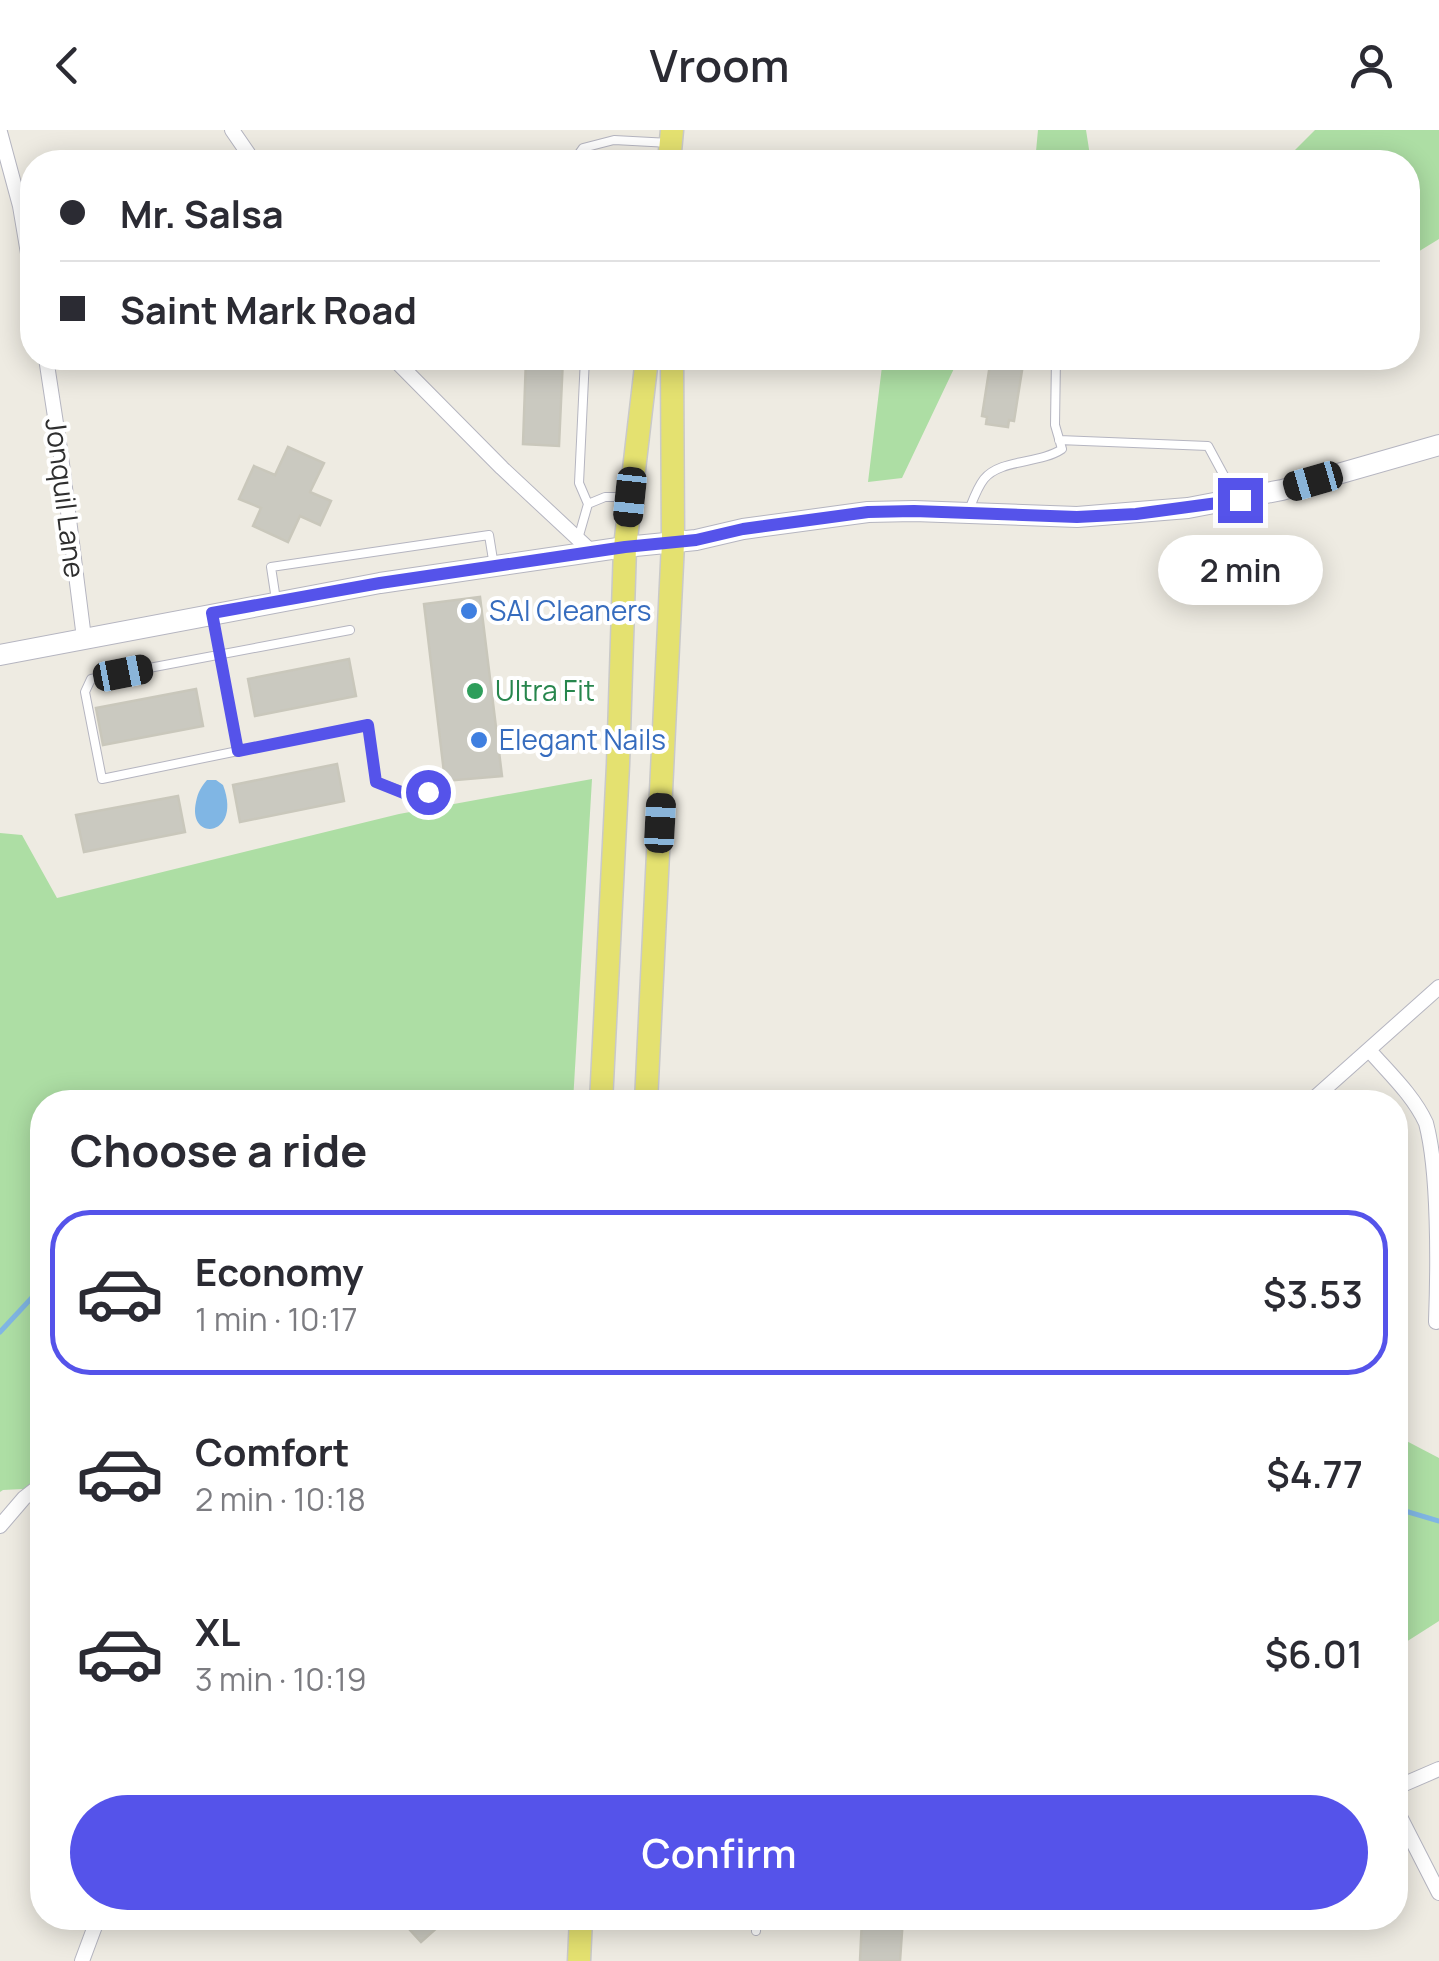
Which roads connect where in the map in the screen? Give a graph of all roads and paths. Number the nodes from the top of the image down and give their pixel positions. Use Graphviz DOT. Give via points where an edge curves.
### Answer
graph roads {
  1 [pos="0,132"];
  2 [pos="582,150"];
  3 [pos="671,150"];
  4 [pos="20,206"];
  5 [pos="48,370"];
  6 [pos="405,370"];
  7 [pos="584,370"];
  8 [pos="645,370"];
  9 [pos="672,370"];
  10 [pos="1056,370"];
  11 [pos="1059,440"];
  12 [pos="1439,445"];
  13 [pos="630,497"];
  14 [pos="1237,500"];
  15 [pos="588,504"];
  16 [pos="966,514"];
  17 [pos="673,544"];
  18 [pos="585,545"];
  19 [pos="625,547"];
  20 [pos="494,566"];
  21 [pos="276,601"];
  22 [pos="212,613"];
  23 [pos="350,630"];
  24 [pos="84,638"];
  25 [pos="0,655"];
  26 [pos="220,655"];
  27 [pos="238,751"];
  28 [pos="428,792"];
  29 [pos="1439,988"];
  30 [pos="606,1019"];
  31 [pos="651,1020"];
  32 [pos="1369,1050"];
  33 [pos="602,1090"];
  34 [pos="647,1090"];
  35 [pos="1324,1090"];
  36 [pos="1403,1090"];
  37 [pos="1408,1096"];
  38 [pos="1436,1322"];
  39 [pos="30,1493"];
  40 [pos="0,1526"];
  41 [pos="1439,1769"];
  42 [pos="1408,1782"];
  43 [pos="1408,1832"];
  44 [pos="1439,1893"];
  45 [pos="94,1930"];
  46 [pos="580,1930"];
  47 [pos="82,1961"];
  48 [pos="579,1961"];
  1 -- 4 [label="street"];
  2 -- 3 [label="lane" via="614,140"];
  5 -- 24 [label="street, Jonquil Lane"];
  6 -- 18 [label="street"];
  7 -- 15 [label="lane" via="579,483"];
  8 -- 13 [label="main road"];
  9 -- 17 [label="main road"];
  10 -- 11 [label="lane"];
  11 -- 14 [label="lane" via="1208,446"];
  11 -- 16 [label="lane" via="1062,450 1051,456 992,472"];
  12 -- 14 [label="street"];
  13 -- 15 [label="lane"];
  13 -- 19 [label="main road"];
  14 -- 16 [label="street" via="1136,514"];
  15 -- 18 [label="lane"];
  16 -- 17 [label="street" via="868,512"];
  17 -- 19 [label="street"];
  17 -- 31 [label="main road"];
  18 -- 19 [label="street"];
  18 -- 20 [label="street"];
  19 -- 30 [label="main road"];
  20 -- 21 [label="street"];
  20 -- 21 [label="lane" via="489,535 271,567"];
  21 -- 22 [label="street"];
  22 -- 24 [label="street"];
  22 -- 26 [label="lane"];
  23 -- 26 [label="lane"];
  24 -- 25 [label="street"];
  26 -- 27 [label="lane"];
  26 -- 27 [label="lane" via="91,679 85,692 102,780"];
  27 -- 28 [label="lane" via="368,725 376,782 406,794"];
  29 -- 32 [label="street"];
  30 -- 31 [label="main road"];
  30 -- 33 [label="main road"];
  31 -- 34 [label="main road"];
  32 -- 35 [label="street"];
  32 -- 36 [label="street"];
  37 -- 38 [label="street" via="1436,1158"];
  39 -- 40 [label="street"];
  41 -- 42 [label="street"];
  43 -- 44 [label="street"];
  45 -- 47 [label="street"];
  46 -- 48 [label="main road"];
}
